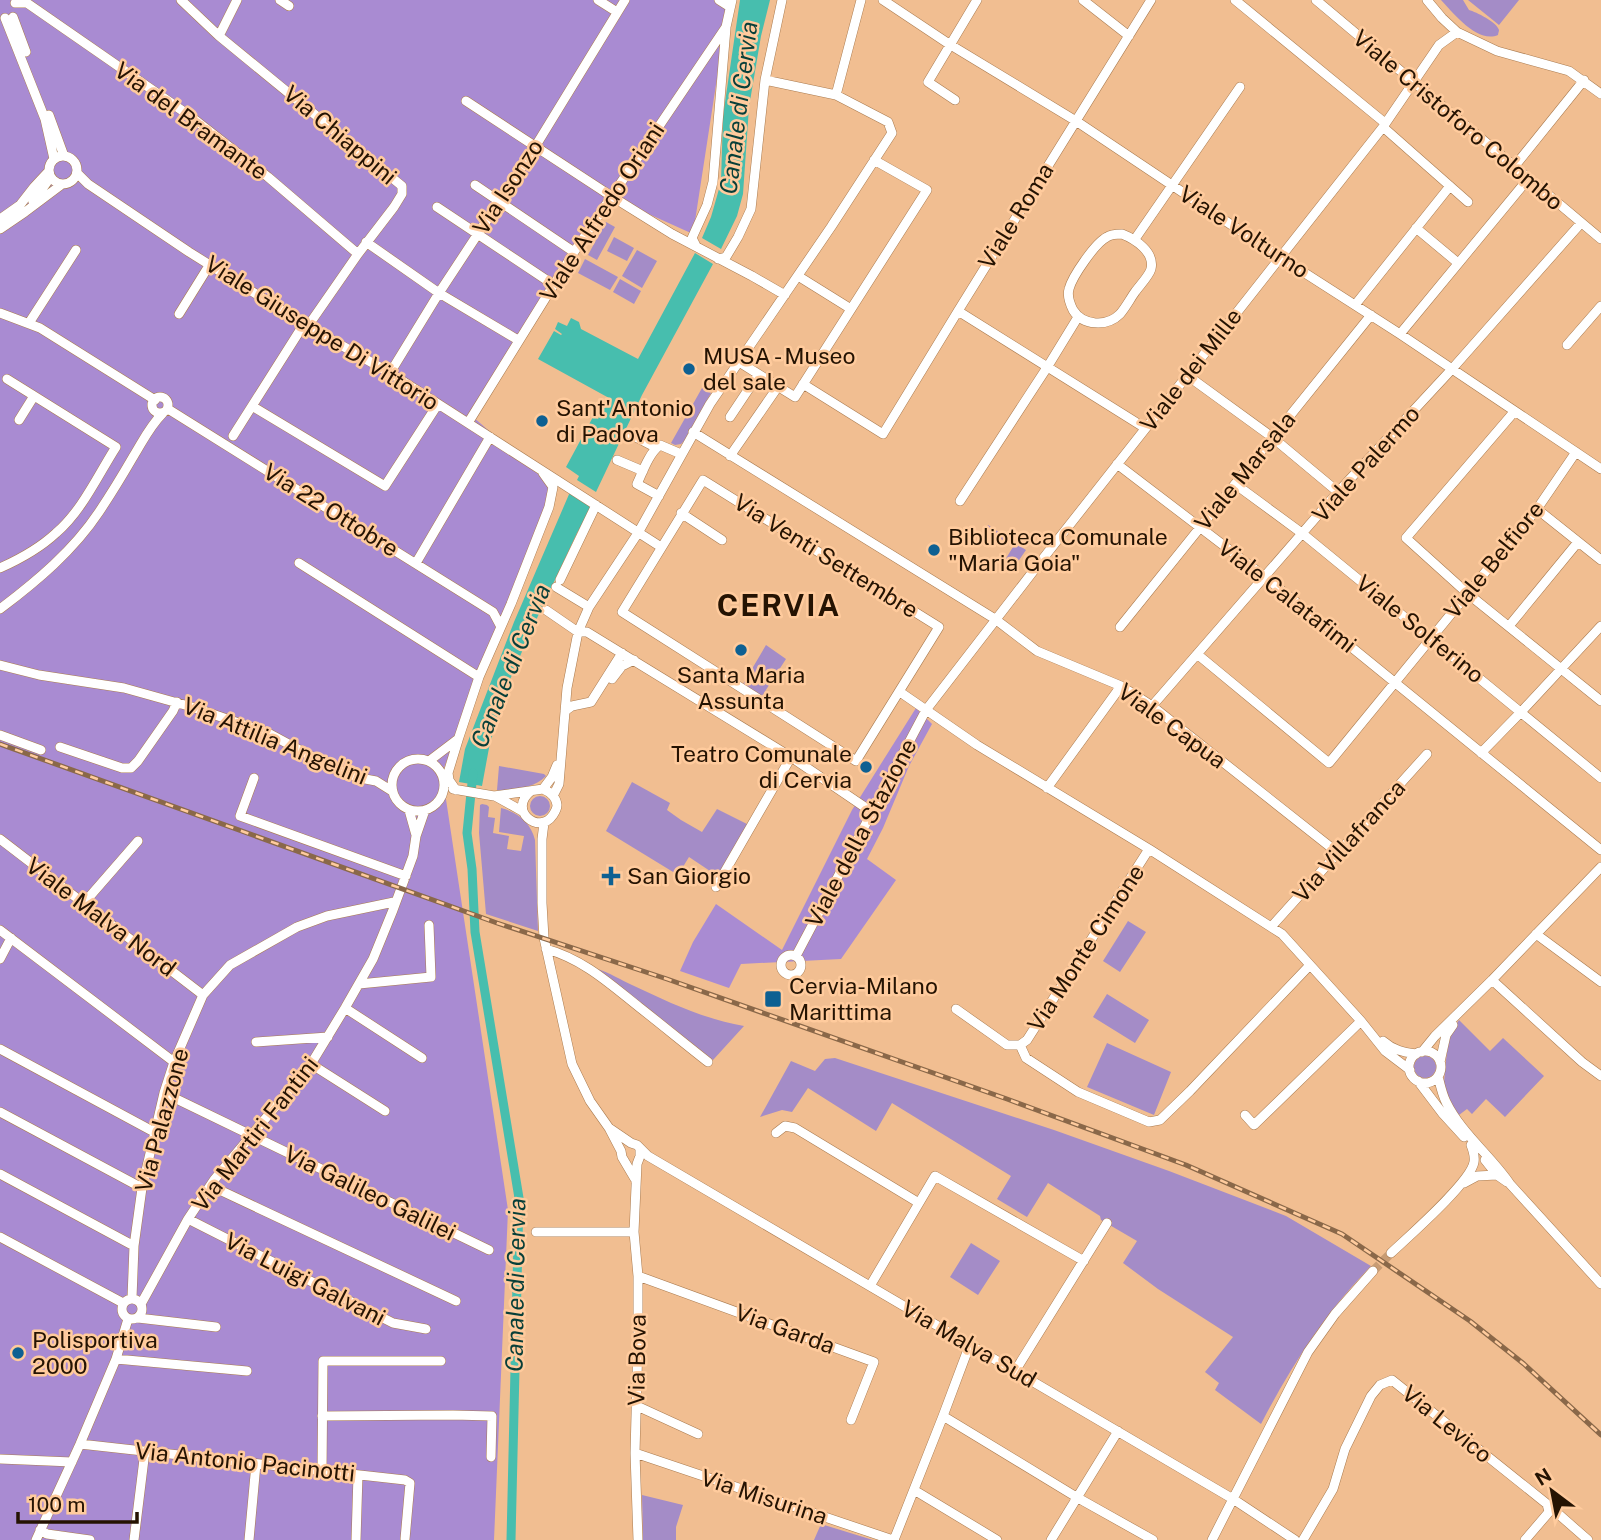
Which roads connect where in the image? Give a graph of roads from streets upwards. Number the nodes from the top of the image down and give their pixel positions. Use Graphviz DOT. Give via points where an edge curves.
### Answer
graph roads {
  1 [pos="181,0"];
  2 [pos="237,0"];
  3 [pos="280,0"];
  4 [pos="598,0"];
  5 [pos="625,0"];
  6 [pos="719,0"];
  7 [pos="782,0"];
  8 [pos="861,0"];
  9 [pos="883,0"];
  10 [pos="976,0"];
  11 [pos="1083,0"];
  12 [pos="1151,0"];
  13 [pos="1235,0"];
  14 [pos="1316,0"];
  15 [pos="1427,0"];
  16 [pos="15,1"];
  17 [pos="731,4"];
  18 [pos="289,6"];
  19 [pos="617,12"];
  20 [pos="6,16"];
  21 [pos="726,27"];
  22 [pos="1457,32"];
  23 [pos="219,36"];
  24 [pos="1129,36"];
  25 [pos="949,44"];
  26 [pos="765,80"];
  27 [pos="1584,80"];
  28 [pos="1412,81"];
  29 [pos="1240,87"];
  30 [pos="1601,94"];
  31 [pos="836,95"];
  32 [pos="955,100"];
  33 [pos="466,101"];
  34 [pos="1076,121"];
  35 [pos="1384,125"];
  36 [pos="535,147"];
  37 [pos="64,156"];
  38 [pos="54,159"];
  39 [pos="874,160"];
  40 [pos="1514,167"];
  41 [pos="77,173"];
  42 [pos="49,175"];
  43 [pos="1528,179"];
  44 [pos="61,185"];
  45 [pos="475,185"];
  46 [pos="1172,186"];
  47 [pos="1450,186"];
  48 [pos="611,197"];
  49 [pos="499,202"];
  50 [pos="1468,202"];
  51 [pos="437,207"];
  52 [pos="25,212"];
  53 [pos="0,219"];
  54 [pos="1581,223"];
  55 [pos="1416,228"];
  56 [pos="0,229"];
  57 [pos="694,234"];
  58 [pos="478,235"];
  59 [pos="681,237"];
  60 [pos="1135,239"];
  61 [pos="1601,239"];
  62 [pos="366,242"];
  63 [pos="698,247"];
  64 [pos="76,250"];
  65 [pos="575,252"];
  66 [pos="358,254"];
  67 [pos="1280,257"];
  68 [pos="718,259"];
  69 [pos="1458,262"];
  70 [pos="210,264"];
  71 [pos="798,276"];
  72 [pos="554,285"];
  73 [pos="439,293"];
  74 [pos="785,295"];
  75 [pos="1355,305"];
  76 [pos="1601,306"];
  77 [pos="851,309"];
  78 [pos="958,311"];
  79 [pos="0,313"];
  80 [pos="179,314"];
  81 [pos="1371,315"];
  82 [pos="1078,317"];
  83 [pos="29,323"];
  84 [pos="306,325"];
  85 [pos="1400,334"];
  86 [pos="518,340"];
  87 [pos="1567,345"];
  88 [pos="739,362"];
  89 [pos="1048,366"];
  90 [pos="1452,369"];
  91 [pos="390,373"];
  92 [pos="758,375"];
  93 [pos="1188,376"];
  94 [pos="7,379"];
  95 [pos="803,384"];
  96 [pos="775,391"];
  97 [pos="34,396"];
  98 [pos="438,404"];
  99 [pos="252,406"];
  100 [pos="160,408"];
  101 [pos="1514,412"];
  102 [pos="730,417"];
  103 [pos="19,421"];
  104 [pos="468,424"];
  105 [pos="1145,428"];
  106 [pos="693,432"];
  107 [pos="631,433"];
  108 [pos="233,436"];
  109 [pos="1272,437"];
  110 [pos="491,438"];
  111 [pos="116,447"];
  112 [pos="655,447"];
  113 [pos="1576,452"];
  114 [pos="681,454"];
  115 [pos="730,456"];
  116 [pos="134,457"];
  117 [pos="617,460"];
  118 [pos="1116,464"];
  119 [pos="541,469"];
  120 [pos="1601,470"];
  121 [pos="643,471"];
  122 [pos="1236,484"];
  123 [pos="1338,492"];
  124 [pos="659,496"];
  125 [pos="960,501"];
  126 [pos="596,505"];
  127 [pos="1537,509"];
  128 [pos="681,513"];
  129 [pos="1200,528"];
  130 [pos="638,533"];
  131 [pos="1303,534"];
  132 [pos="722,540"];
  133 [pos="1578,542"];
  134 [pos="661,547"];
  135 [pos="1601,560"];
  136 [pos="299,563"];
  137 [pos="415,563"];
  138 [pos="0,568"];
  139 [pos="1265,577"];
  140 [pos="1468,593"];
  141 [pos="511,604"];
  142 [pos="589,607"];
  143 [pos="0,609"];
  144 [pos="546,610"];
  145 [pos="494,612"];
  146 [pos="995,619"];
  147 [pos="1509,626"];
  148 [pos="1601,626"];
  149 [pos="500,627"];
  150 [pos="1120,627"];
  151 [pos="578,632"];
  152 [pos="1430,638"];
  153 [pos="622,653"];
  154 [pos="1197,654"];
  155 [pos="634,660"];
  156 [pos="3,664"];
  157 [pos="1562,669"];
  158 [pos="479,677"];
  159 [pos="1395,682"];
  160 [pos="1121,686"];
  161 [pos="568,688"];
  162 [pos="598,692"];
  163 [pos="900,692"];
  164 [pos="1601,701"];
  165 [pos="177,702"];
  166 [pos="580,704"];
  167 [pos="1152,706"];
  168 [pos="926,710"];
  169 [pos="565,711"];
  170 [pos="1521,712"];
  171 [pos="0,735"];
  172 [pos="456,740"];
  173 [pos="60,747"];
  174 [pos="41,750"];
  175 [pos="1481,752"];
  176 [pos="1427,754"];
  177 [pos="561,757"];
  178 [pos="791,757"];
  179 [pos="429,761"];
  180 [pos="442,772"];
  181 [pos="394,774"];
  182 [pos="254,778"];
  183 [pos="1601,778"];
  184 [pos="376,781"];
  185 [pos="444,783"];
  186 [pos="1047,788"];
  187 [pos="543,789"];
  188 [pos="456,790"];
  189 [pos="392,791"];
  190 [pos="531,791"];
  191 [pos="443,795"];
  192 [pos="494,796"];
  193 [pos="553,796"];
  194 [pos="410,810"];
  195 [pos="425,810"];
  196 [pos="522,811"];
  197 [pos="872,812"];
  198 [pos="531,821"];
  199 [pos="544,823"];
  200 [pos="416,836"];
  201 [pos="0,839"];
  202 [pos="542,839"];
  203 [pos="138,841"];
  204 [pos="1149,849"];
  205 [pos="1601,849"];
  206 [pos="1338,853"];
  207 [pos="1601,867"];
  208 [pos="405,876"];
  209 [pos="716,887"];
  210 [pos="394,902"];
  211 [pos="84,903"];
  212 [pos="429,925"];
  213 [pos="1271,927"];
  214 [pos="0,930"];
  215 [pos="1536,934"];
  216 [pos="11,938"];
  217 [pos="380,940"];
  218 [pos="546,949"];
  219 [pos="796,956"];
  220 [pos="0,959"];
  221 [pos="1310,965"];
  222 [pos="1492,981"];
  223 [pos="1601,982"];
  224 [pos="359,984"];
  225 [pos="203,995"];
  226 [pos="1466,1007"];
  227 [pos="345,1008"];
  228 [pos="956,1009"];
  229 [pos="1363,1023"];
  230 [pos="328,1037"];
  231 [pos="257,1042"];
  232 [pos="1020,1045"];
  233 [pos="0,1049"];
  234 [pos="1419,1053"];
  235 [pos="422,1058"];
  236 [pos="174,1062"];
  237 [pos="708,1062"];
  238 [pos="1440,1062"];
  239 [pos="312,1064"];
  240 [pos="1410,1070"];
  241 [pos="1438,1076"];
  242 [pos="1601,1076"];
  243 [pos="1418,1081"];
  244 [pos="164,1093"];
  245 [pos="385,1111"];
  246 [pos="0,1112"];
  247 [pos="1245,1115"];
  248 [pos="609,1128"];
  249 [pos="156,1133"];
  250 [pos="776,1133"];
  251 [pos="251,1135"];
  252 [pos="631,1143"];
  253 [pos="1471,1145"];
  254 [pos="623,1155"];
  255 [pos="639,1155"];
  256 [pos="1484,1155"];
  257 [pos="0,1174"];
  258 [pos="1497,1175"];
  259 [pos="1477,1176"];
  260 [pos="636,1181"];
  261 [pos="1462,1184"];
  262 [pos="1510,1184"];
  263 [pos="211,1185"];
  264 [pos="142,1188"];
  265 [pos="919,1203"];
  266 [pos="188,1219"];
  267 [pos="1107,1223"];
  268 [pos="536,1232"];
  269 [pos="634,1232"];
  270 [pos="0,1237"];
  271 [pos="134,1246"];
  272 [pos="489,1250"];
  273 [pos="1391,1253"];
  274 [pos="1084,1261"];
  275 [pos="1373,1271"];
  276 [pos="638,1276"];
  277 [pos="1601,1284"];
  278 [pos="870,1286"];
  279 [pos="127,1301"];
  280 [pos="456,1301"];
  281 [pos="142,1304"];
  282 [pos="133,1318"];
  283 [pos="216,1327"];
  284 [pos="426,1329"];
  285 [pos="970,1345"];
  286 [pos="116,1359"];
  287 [pos="441,1361"];
  288 [pos="247,1371"];
  289 [pos="1015,1371"];
  290 [pos="637,1406"];
  291 [pos="322,1416"];
  292 [pos="943,1416"];
  293 [pos="850,1420"];
  294 [pos="1118,1431"];
  295 [pos="698,1434"];
  296 [pos="80,1444"];
  297 [pos="145,1451"];
  298 [pos="635,1454"];
  299 [pos="491,1457"];
  300 [pos="0,1459"];
  301 [pos="72,1462"];
  302 [pos="256,1464"];
  303 [pos="322,1472"];
  304 [pos="358,1475"];
  305 [pos="914,1490"];
  306 [pos="1077,1498"];
  307 [pos="1233,1499"];
  308 [pos="1547,1504"];
  309 [pos="38,1536"];
  310 [pos="405,1539"];
  311 [pos="90,1540"];
  312 [pos="134,1540"];
  313 [pos="249,1540"];
  314 [pos="356,1540"];
  315 [pos="638,1540"];
  316 [pos="893,1540"];
  317 [pos="998,1540"];
  318 [pos="1051,1540"];
  319 [pos="1153,1540"];
  320 [pos="1212,1540"];
  321 [pos="1295,1540"];
  322 [pos="1303,1540"];
  323 [pos="1525,1540"];
  324 [pos="1588,1540"];
  1 -- 23 [label="street, Via Chiappini"];
  2 -- 23 [label="street"];
  3 -- 18 [label="street"];
  4 -- 19 [label="street"];
  5 -- 19 [label="street, Via Isonzo"];
  6 -- 17 [label="street"];
  7 -- 26 [label="street"];
  8 -- 31 [label="street"];
  9 -- 25 [label="street, Viale Volturno"];
  10 -- 25 [label="street"];
  11 -- 24 [label="street"];
  12 -- 24 [label="street, Viale Roma"];
  13 -- 35 [label="street"];
  14 -- 28 [label="street, Viale Cristoforo Colombo"];
  15 -- 22 [label="street"];
  16 -- 20 [label="street" via="17,12"];
  16 -- 66 [label="street, Via del Bramante" via="27,3 190,116"];
  17 -- 21 [label="street, Viale Alfredo Oriani"];
  19 -- 36 [label="street, Via Isonzo"];
  20 -- 37 [label="street"];
  20 -- 38 [label="street" via="45,118"];
  21 -- 48 [label="street, Viale Alfredo Oriani"];
  21 -- 57 [label="street" via="713,182"];
  22 -- 27 [label="street" via="1497,51 1564,69"];
  22 -- 28 [label="street, Viale dei Mille" via="1439,45"];
  23 -- 62 [label="street, Via Chiappini" via="402,186 394,207"];
  24 -- 34 [label="street, Viale Roma"];
  25 -- 32 [label="street" via="928,82"];
  25 -- 34 [label="street, Viale Volturno"];
  26 -- 31 [label="street"];
  26 -- 68 [label="street" via="751,209 729,253"];
  27 -- 30 [label="street"];
  27 -- 40 [label="street"];
  28 -- 35 [label="street, Viale dei Mille"];
  28 -- 40 [label="street, Viale Cristoforo Colombo"];
  29 -- 46 [label="street"];
  31 -- 39 [label="street" via="888,122 892,133"];
  33 -- 36 [label="street"];
  34 -- 46 [label="street, Viale Volturno"];
  34 -- 78 [label="street, Viale Roma"];
  35 -- 47 [label="street"];
  35 -- 67 [label="street, Viale dei Mille"];
  36 -- 48 [label="street"];
  36 -- 49 [label="street, Via Isonzo"];
  37 -- 38 [label="street"];
  37 -- 41 [label="street" via="76,164"];
  38 -- 42 [label="street"];
  39 -- 71 [label="street"];
  39 -- 77 [label="street" via="927,190"];
  40 -- 43 [label="street, Viale Cristoforo Colombo"];
  41 -- 44 [label="street" via="73,181"];
  41 -- 70 [label="street, Viale Giuseppe Di Vittorio"];
  42 -- 44 [label="street"];
  42 -- 52 [label="street"];
  42 -- 53 [label="street"];
  43 -- 54 [label="street, Viale Cristoforo Colombo"];
  43 -- 69 [label="street"];
  44 -- 52 [label="street"];
  45 -- 49 [label="street"];
  46 -- 60 [label="street"];
  46 -- 67 [label="street, Viale Volturno"];
  47 -- 50 [label="street"];
  47 -- 55 [label="street"];
  48 -- 59 [label="street"];
  48 -- 65 [label="street, Viale Alfredo Oriani"];
  49 -- 58 [label="street, Via Isonzo"];
  49 -- 65 [label="street"];
  51 -- 58 [label="street"];
  52 -- 56 [label="street"];
  54 -- 61 [label="street, Viale Cristoforo Colombo"];
  54 -- 90 [label="street, Viale Palermo"];
  55 -- 69 [label="street"];
  55 -- 75 [label="street"];
  57 -- 59 [label="street"];
  57 -- 63 [label="street" via="692,241"];
  58 -- 72 [label="street"];
  58 -- 73 [label="street, Via Isonzo"];
  59 -- 63 [label="street"];
  60 -- 82 [label="street" via="1109,235 1086,260 1068,291"];
  60 -- 82 [label="street" via="1147,251 1151,270 1119,314 1108,323"];
  62 -- 66 [label="street, Via Chiappini"];
  62 -- 73 [label="street"];
  63 -- 68 [label="street"];
  64 -- 83 [label="street"];
  65 -- 72 [label="street, Viale Alfredo Oriani"];
  66 -- 84 [label="street, Via Chiappini"];
  67 -- 75 [label="street, Viale Volturno"];
  67 -- 93 [label="street, Viale dei Mille"];
  68 -- 74 [label="street"];
  69 -- 85 [label="street"];
  70 -- 80 [label="street"];
  70 -- 84 [label="street, Viale Giuseppe Di Vittorio"];
  71 -- 74 [label="street"];
  71 -- 77 [label="street"];
  72 -- 86 [label="street, Viale Alfredo Oriani"];
  73 -- 86 [label="street"];
  73 -- 91 [label="street, Via Isonzo"];
  74 -- 88 [label="street"];
  75 -- 81 [label="street, Viale Volturno"];
  76 -- 87 [label="street"];
  77 -- 95 [label="street"];
  78 -- 89 [label="street"];
  78 -- 95 [label="street, Viale Roma" via="883,434"];
  79 -- 83 [label="street, Via 22 Ottobre"];
  81 -- 85 [label="street, Viale Volturno"];
  81 -- 109 [label="street, Viale Marsala"];
  82 -- 89 [label="street"];
  83 -- 100 [label="street, Via 22 Ottobre"];
  84 -- 91 [label="street, Viale Giuseppe Di Vittorio"];
  84 -- 99 [label="street, Via Chiappini"];
  85 -- 90 [label="street, Viale Volturno"];
  86 -- 104 [label="street, Viale Alfredo Oriani"];
  88 -- 92 [label="street"];
  88 -- 106 [label="street"];
  89 -- 105 [label="street"];
  89 -- 125 [label="street"];
  90 -- 101 [label="street, Viale Volturno"];
  90 -- 123 [label="street, Viale Palermo"];
  91 -- 98 [label="street, Viale Giuseppe Di Vittorio"];
  92 -- 95 [label="street" via="795,397"];
  92 -- 102 [label="street"];
  93 -- 105 [label="street, Viale dei Mille"];
  93 -- 109 [label="street"];
  94 -- 97 [label="street"];
  96 -- 115 [label="street"];
  97 -- 103 [label="street"];
  97 -- 111 [label="street"];
  98 -- 99 [label="street" via="385,486"];
  98 -- 104 [label="street, Viale Giuseppe Di Vittorio"];
  99 -- 108 [label="street, Via Chiappini"];
  100 -- 116 [label="street"];
  100 -- 137 [label="street, Via 22 Ottobre"];
  101 -- 113 [label="street, Viale Volturno"];
  101 -- 140 [label="street" via="1406,538"];
  104 -- 110 [label="street, Viale Giuseppe Di Vittorio"];
  105 -- 118 [label="street, Viale dei Mille"];
  106 -- 114 [label="street"];
  106 -- 115 [label="street, Viale Capua"];
  107 -- 112 [label="street"];
  109 -- 122 [label="street, Viale Marsala"];
  109 -- 123 [label="street"];
  110 -- 119 [label="street, Viale Giuseppe Di Vittorio"];
  110 -- 137 [label="street"];
  111 -- 116 [label="street"];
  111 -- 138 [label="street" via="57,533"];
  112 -- 114 [label="street"];
  112 -- 121 [label="street"];
  113 -- 120 [label="street, Viale Volturno"];
  113 -- 127 [label="street, Viale Belfiore"];
  114 -- 124 [label="street"];
  115 -- 146 [label="street, Viale Capua"];
  116 -- 143 [label="street" via="71,549"];
  117 -- 121 [label="street"];
  118 -- 129 [label="street, Viale Calatafimi"];
  118 -- 146 [label="street, Viale dei Mille"];
  119 -- 126 [label="street, Viale Giuseppe Di Vittorio"];
  119 -- 141 [label="street" via="553,487 549,506"];
  121 -- 124 [label="street" via="637,484"];
  122 -- 129 [label="street, Viale Marsala"];
  122 -- 131 [label="street, Viale Solferino"];
  123 -- 131 [label="street, Viale Palermo"];
  124 -- 130 [label="street"];
  126 -- 130 [label="street, Viale Giuseppe Di Vittorio"];
  126 -- 142 [label="street" via="558,583"];
  127 -- 133 [label="street"];
  127 -- 140 [label="street, Viale Belfiore"];
  128 -- 132 [label="street"];
  128 -- 134 [label="street, Via Venti Settembre"];
  128 -- 163 [label="street, Via Venti Settembre" via="703,480 939,627"];
  129 -- 139 [label="street, Viale Calatafimi"];
  129 -- 150 [label="street, Viale Marsala"];
  130 -- 134 [label="street, Viale Giuseppe Di Vittorio"];
  130 -- 142 [label="street"];
  131 -- 139 [label="street, Viale Palermo"];
  131 -- 152 [label="street, Viale Solferino"];
  133 -- 135 [label="street"];
  133 -- 147 [label="street"];
  134 -- 163 [label="street, Via Venti Settembre" via="622,612 856,761"];
  136 -- 158 [label="street"];
  137 -- 145 [label="street, Via 22 Ottobre"];
  139 -- 154 [label="street, Viale Palermo"];
  139 -- 159 [label="street, Viale Calatafimi"];
  140 -- 147 [label="street"];
  140 -- 152 [label="street, Viale Belfiore"];
  141 -- 145 [label="street"];
  141 -- 149 [label="street"];
  142 -- 151 [label="street"];
  144 -- 151 [label="street"];
  145 -- 149 [label="street"];
  146 -- 160 [label="street, Viale Capua" via="1037,651"];
  146 -- 168 [label="street, Viale dei Mille"];
  147 -- 157 [label="street"];
  148 -- 157 [label="street"];
  149 -- 158 [label="street"];
  151 -- 153 [label="street" via="587,632"];
  151 -- 161 [label="street"];
  152 -- 159 [label="street, Viale Belfiore"];
  152 -- 170 [label="street, Viale Solferino"];
  153 -- 155 [label="street"];
  153 -- 162 [label="street"];
  154 -- 159 [label="street, Viale Belfiore" via="1329,763"];
  154 -- 167 [label="street, Viale Palermo"];
  155 -- 162 [label="street"];
  155 -- 178 [label="street"];
  156 -- 165 [label="street, Via Attilia Angelini"];
  157 -- 164 [label="street"];
  157 -- 170 [label="street"];
  158 -- 172 [label="street"];
  159 -- 175 [label="street, Viale Calatafimi"];
  160 -- 167 [label="street, Viale Capua"];
  160 -- 186 [label="street"];
  161 -- 166 [label="street"];
  161 -- 169 [label="street"];
  162 -- 166 [label="street" via="591,702"];
  163 -- 168 [label="street"];
  165 -- 173 [label="street" via="131,768"];
  165 -- 184 [label="street, Via Attilia Angelini" via="258,729 331,767"];
  166 -- 169 [label="street"];
  167 -- 206 [label="street, Viale Capua"];
  168 -- 186 [label="street"];
  168 -- 197 [label="street, Viale della Stazione"];
  169 -- 177 [label="street"];
  170 -- 175 [label="street"];
  170 -- 183 [label="street, Viale Solferino"];
  171 -- 174 [label="street"];
  172 -- 179 [label="street"];
  172 -- 180 [label="street"];
  172 -- 188 [label="street" via="448,773"];
  175 -- 205 [label="street, Viale Calatafimi"];
  176 -- 206 [label="street, Via Villafranca"];
  177 -- 187 [label="street"];
  177 -- 193 [label="street"];
  178 -- 197 [label="street"];
  178 -- 209 [label="street"];
  179 -- 180 [label="street"];
  179 -- 181 [label="street" via="405,762"];
  180 -- 185 [label="street"];
  181 -- 184 [label="street, Via Attilia Angelini"];
  181 -- 189 [label="street"];
  182 -- 208 [label="street" via="240,816"];
  184 -- 189 [label="street, Via Attilia Angelini"];
  185 -- 188 [label="street"];
  185 -- 191 [label="street"];
  186 -- 204 [label="street"];
  187 -- 190 [label="street"];
  187 -- 193 [label="street"];
  188 -- 191 [label="street"];
  188 -- 192 [label="street"];
  189 -- 194 [label="street"];
  190 -- 192 [label="street"];
  190 -- 196 [label="street" via="523,800"];
  191 -- 195 [label="street"];
  192 -- 196 [label="street"];
  193 -- 199 [label="street" via="556,811"];
  194 -- 195 [label="street"];
  194 -- 200 [label="street"];
  195 -- 200 [label="street, Via Martiri Fantini"];
  196 -- 198 [label="street"];
  197 -- 219 [label="street, Viale della Stazione"];
  198 -- 199 [label="street"];
  198 -- 202 [label="street"];
  199 -- 202 [label="street"];
  200 -- 208 [label="street, Via Martiri Fantini"];
  201 -- 211 [label="street, Viale Malva Nord"];
  202 -- 218 [label="street"];
  203 -- 211 [label="street"];
  204 -- 213 [label="street"];
  204 -- 232 [label="street, Via Monte Cimone"];
  206 -- 213 [label="street, Via Villafranca"];
  207 -- 215 [label="street"];
  208 -- 210 [label="street, Via Martiri Fantini"];
  208 -- 217 [label="street, Via Martiri Fantini"];
  210 -- 217 [label="street, Via Martiri Fantini"];
  210 -- 225 [label="street, Via Palazzone" via="297,927 230,965"];
  211 -- 225 [label="street, Viale Malva Nord"];
  212 -- 224 [label="street" via="431,977"];
  213 -- 221 [label="street"];
  214 -- 216 [label="street"];
  215 -- 222 [label="street"];
  215 -- 223 [label="street"];
  216 -- 220 [label="street"];
  216 -- 236 [label="street"];
  217 -- 224 [label="street, Via Martiri Fantini"];
  218 -- 237 [label="street" via="599,974"];
  218 -- 248 [label="street" via="572,1064"];
  221 -- 229 [label="street"];
  221 -- 232 [label="street" via="1160,1120 1149,1122 1078,1092 1026,1058"];
  222 -- 226 [label="street"];
  222 -- 242 [label="street"];
  224 -- 227 [label="street, Via Martiri Fantini"];
  225 -- 236 [label="street, Via Palazzone"];
  226 -- 234 [label="street"];
  226 -- 238 [label="street" via="1446,1035"];
  227 -- 230 [label="street, Via Martiri Fantini"];
  227 -- 235 [label="street"];
  228 -- 232 [label="street" via="1007,1045"];
  229 -- 234 [label="street" via="1389,1047"];
  229 -- 240 [label="street" via="1385,1051"];
  229 -- 247 [label="street" via="1254,1125"];
  230 -- 231 [label="street, Via Martiri Fantini"];
  230 -- 239 [label="street, Via Martiri Fantini"];
  233 -- 249 [label="street"];
  234 -- 238 [label="street" via="1430,1052"];
  234 -- 240 [label="street" via="1410,1061"];
  236 -- 244 [label="street, Via Palazzone"];
  238 -- 241 [label="street"];
  239 -- 245 [label="street"];
  239 -- 251 [label="street, Via Martiri Fantini"];
  240 -- 243 [label="street"];
  241 -- 243 [label="street" via="1427,1083"];
  241 -- 256 [label="street" via="1446,1102"];
  243 -- 253 [label="street"];
  244 -- 249 [label="street, Via Palazzone"];
  244 -- 251 [label="street, Via Galileo Galilei"];
  246 -- 264 [label="street"];
  248 -- 252 [label="street"];
  248 -- 254 [label="street"];
  249 -- 264 [label="street, Via Palazzone"];
  250 -- 265 [label="street" via="785,1126 795,1128"];
  251 -- 263 [label="street, Via Martiri Fantini"];
  251 -- 272 [label="street, Via Galileo Galilei"];
  252 -- 254 [label="street" via="625,1145"];
  252 -- 255 [label="street" via="637,1145"];
  253 -- 256 [label="street"];
  253 -- 261 [label="street" via="1475,1160"];
  254 -- 255 [label="street" via="633,1163"];
  254 -- 260 [label="street"];
  255 -- 260 [label="street, Via Bova"];
  255 -- 278 [label="street, Via Malva Sud" via="648,1156"];
  256 -- 258 [label="street"];
  256 -- 259 [label="street"];
  256 -- 262 [label="street"];
  257 -- 271 [label="street"];
  258 -- 259 [label="street"];
  258 -- 262 [label="street"];
  259 -- 261 [label="street"];
  260 -- 269 [label="street, Via Bova"];
  261 -- 273 [label="street"];
  262 -- 277 [label="street"];
  263 -- 266 [label="street, Via Martiri Fantini"];
  263 -- 280 [label="street"];
  264 -- 271 [label="street, Via Palazzone"];
  265 -- 274 [label="street" via="935,1176"];
  265 -- 278 [label="street"];
  266 -- 281 [label="street, Via Martiri Fantini"];
  266 -- 284 [label="street, Via Luigi Galvani" via="393,1323"];
  267 -- 274 [label="street"];
  268 -- 269 [label="street"];
  269 -- 276 [label="street, Via Bova"];
  270 -- 279 [label="street"];
  271 -- 279 [label="street, Via Palazzone"];
  274 -- 289 [label="street"];
  275 -- 307 [label="street" via="1308,1352"];
  276 -- 290 [label="street, Via Bova"];
  276 -- 293 [label="street, Via Garda" via="874,1362"];
  278 -- 285 [label="street, Via Malva Sud"];
  279 -- 281 [label="street"];
  279 -- 282 [label="street" via="121,1309"];
  281 -- 282 [label="street, Via Martiri Fantini" via="143,1310"];
  282 -- 283 [label="street"];
  282 -- 286 [label="street, Via Martiri Fantini"];
  285 -- 289 [label="street, Via Malva Sud"];
  285 -- 292 [label="street"];
  286 -- 288 [label="street"];
  286 -- 296 [label="street, Via Martiri Fantini"];
  287 -- 291 [label="street" via="323,1361"];
  289 -- 294 [label="street, Via Malva Sud"];
  290 -- 295 [label="street"];
  290 -- 298 [label="street, Via Bova"];
  291 -- 299 [label="street" via="492,1416"];
  291 -- 303 [label="street"];
  292 -- 305 [label="street"];
  292 -- 306 [label="street"];
  294 -- 306 [label="street"];
  294 -- 307 [label="street, Via Malva Sud"];
  296 -- 297 [label="street, Via Antonio Pacinotti"];
  296 -- 301 [label="street, Via Martiri Fantini"];
  297 -- 302 [label="street, Via Antonio Pacinotti"];
  297 -- 312 [label="street"];
  298 -- 315 [label="street, Via Bova"];
  298 -- 316 [label="street, Via Misurina"];
  300 -- 301 [label="street"];
  301 -- 309 [label="street, Via Martiri Fantini"];
  302 -- 303 [label="street, Via Antonio Pacinotti"];
  302 -- 313 [label="street"];
  303 -- 304 [label="street, Via Antonio Pacinotti"];
  304 -- 310 [label="street, Via Antonio Pacinotti" via="410,1483"];
  304 -- 314 [label="street"];
  305 -- 316 [label="street"];
  305 -- 317 [label="street"];
  306 -- 318 [label="street"];
  306 -- 319 [label="street"];
  307 -- 320 [label="street"];
  307 -- 321 [label="street, Via Malva Sud"];
  308 -- 322 [label="street, Via Levico" via="1392,1380 1371,1396 1332,1489"];
  308 -- 323 [label="street" via="1549,1512"];
  308 -- 324 [label="street"];
  309 -- 311 [label="street"];
}
